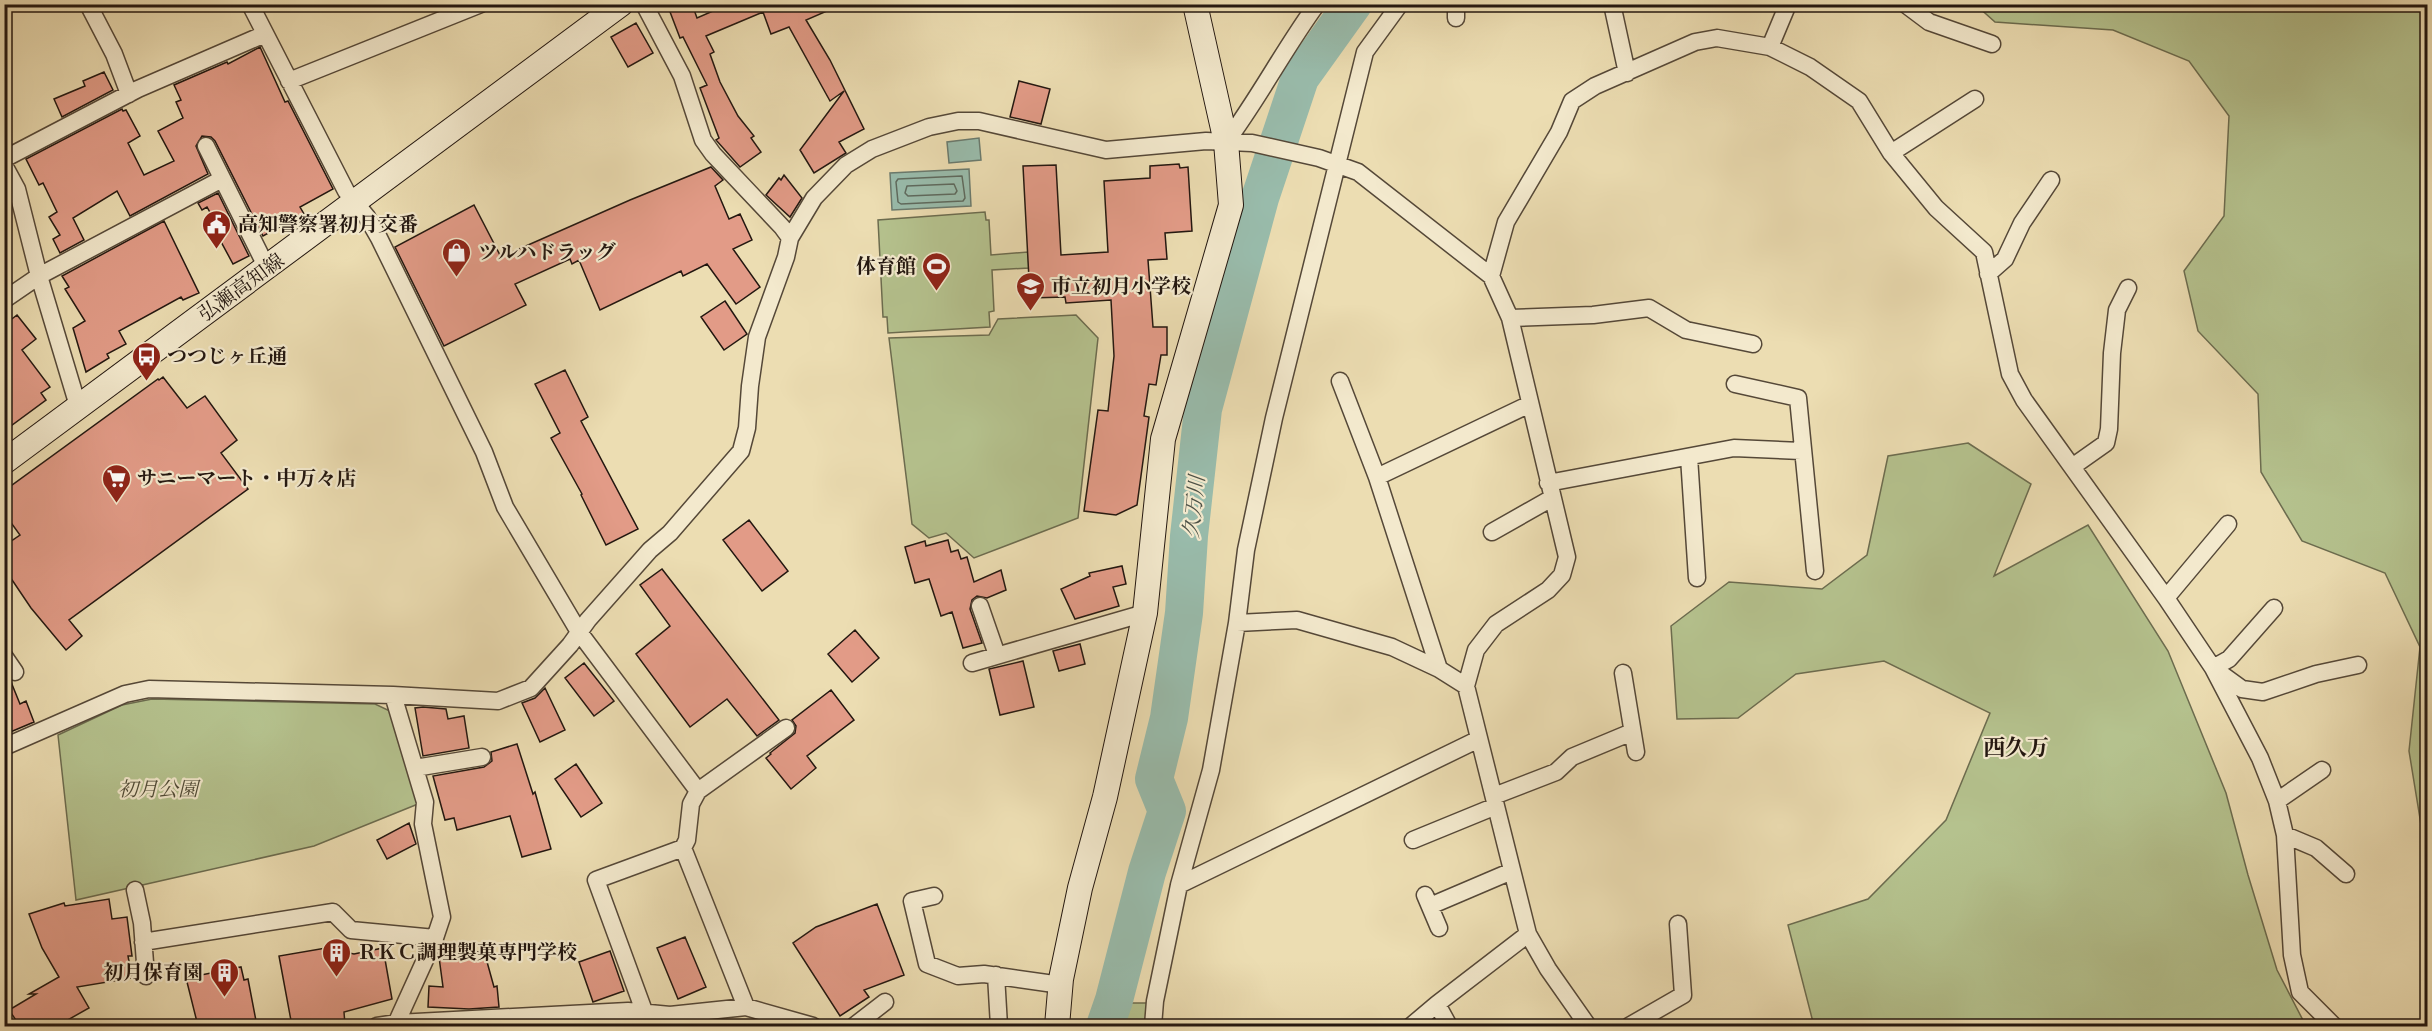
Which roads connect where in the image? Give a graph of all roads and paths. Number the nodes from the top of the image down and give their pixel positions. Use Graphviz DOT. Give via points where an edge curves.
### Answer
graph roads {
  1 [pos="88,4"];
  2 [pos="250,4"];
  3 [pos="481,4"];
  4 [pos="621,4"];
  5 [pos="644,4"];
  6 [pos="1195,4"];
  7 [pos="1317,4"];
  8 [pos="1400,4"];
  9 [pos="1612,4"];
  10 [pos="1788,4"];
  11 [pos="1905,4"];
  12 [pos="265,34"];
  13 [pos="1992,44"];
  14 [pos="1770,47"];
  15 [pos="1627,73"];
  16 [pos="289,81"];
  17 [pos="129,94"];
  18 [pos="1975,99"];
  19 [pos="1226,142"];
  20 [pos="206,146"];
  21 [pos="1891,153"];
  22 [pos="4,159"];
  23 [pos="1337,164"];
  24 [pos="4,165"];
  25 [pos="222,179"];
  26 [pos="2051,180"];
  27 [pos="355,202"];
  28 [pos="790,238"];
  29 [pos="267,268"];
  30 [pos="1988,274"];
  31 [pos="39,276"];
  32 [pos="1491,276"];
  33 [pos="2128,288"];
  34 [pos="4,300"];
  35 [pos="1510,318"];
  36 [pos="1753,344"];
  37 [pos="1340,381"];
  38 [pos="1735,384"];
  39 [pos="1530,404"];
  40 [pos="78,406"];
  41 [pos="1802,451"];
  42 [pos="1689,457"];
  43 [pos="4,462"];
  44 [pos="2072,467"];
  45 [pos="1377,477"];
  46 [pos="1550,491"];
  47 [pos="2228,524"];
  48 [pos="1492,532"];
  49 [pos="1815,571"];
  50 [pos="1696,578"];
  51 [pos="2166,598"];
  52 [pos="980,606"];
  53 [pos="2274,608"];
  54 [pos="1145,613"];
  55 [pos="1237,623"];
  56 [pos="579,632"];
  57 [pos="4,656"];
  58 [pos="997,656"];
  59 [pos="972,663"];
  60 [pos="2358,665"];
  61 [pos="2213,668"];
  62 [pos="1439,669"];
  63 [pos="15,672"];
  64 [pos="1623,673"];
  65 [pos="1466,686"];
  66 [pos="393,695"];
  67 [pos="786,728"];
  68 [pos="1632,732"];
  69 [pos="1479,739"];
  70 [pos="4,747"];
  71 [pos="1636,753"];
  72 [pos="482,757"];
  73 [pos="416,768"];
  74 [pos="2322,770"];
  75 [pos="698,791"];
  76 [pos="1495,801"];
  77 [pos="2277,801"];
  78 [pos="2284,836"];
  79 [pos="1413,840"];
  80 [pos="684,848"];
  81 [pos="1512,872"];
  82 [pos="2346,874"];
  83 [pos="1179,885"];
  84 [pos="135,890"];
  85 [pos="934,896"];
  86 [pos="1678,924"];
  87 [pos="1439,928"];
  88 [pos="1528,934"];
  89 [pos="435,938"];
  90 [pos="143,942"];
  91 [pos="996,975"];
  92 [pos="146,976"];
  93 [pos="1060,985"];
  94 [pos="885,1002"];
  95 [pos="1437,1004"];
  96 [pos="746,1006"];
  97 [pos="644,1011"];
  98 [pos="782,1022"];
  99 [pos="482,1023"];
  100 [pos="861,1024"];
  101 [pos="396,1025"];
  102 [pos="377,1026"];
  103 [pos="659,1026"];
  104 [pos="813,1026"];
  105 [pos="999,1026"];
  106 [pos="1057,1026"];
  107 [pos="1153,1026"];
  108 [pos="1411,1026"];
  109 [pos="1449,1026"];
  110 [pos="1588,1026"];
  111 [pos="1629,1026"];
  112 [pos="2334,1026"];
  1 -- 17 [label="street"];
  2 -- 12 [label="street"];
  3 -- 16 [label="street"];
  4 -- 27 [label="street, 弘瀬高知線"];
  5 -- 28 [label="street" via="682,75 703,140"];
  6 -- 19 [label="street"];
  7 -- 19 [label="street"];
  8 -- 23 [label="street" via="1365,52"];
  9 -- 15 [label="street"];
  10 -- 14 [label="street"];
  11 -- 13 [label="street" via="1929,22"];
  12 -- 16 [label="street"];
  12 -- 17 [label="street"];
  14 -- 15 [label="street" via="1717,38 1695,42"];
  14 -- 21 [label="street" via="1810,67 1858,101"];
  15 -- 32 [label="street" via="1572,101 1506,222"];
  16 -- 27 [label="street"];
  17 -- 22 [label="street"];
  18 -- 21 [label="street"];
  19 -- 23 [label="street" via="1252,143"];
  19 -- 28 [label="street" via="1106,150 979,121 958,121 898,138 846,165 814,198"];
  19 -- 54 [label="street" via="1231,205 1163,439"];
  20 -- 25 [label="street"];
  21 -- 30 [label="street" via="1936,208 1984,252"];
  23 -- 32 [label="street" via="1358,172"];
  23 -- 55 [label="street" via="1274,418 1246,550"];
  24 -- 31 [label="street" via="17,189"];
  25 -- 29 [label="street"];
  25 -- 31 [label="street"];
  26 -- 30 [label="street" via="2022,223 2005,259"];
  27 -- 29 [label="street, 弘瀬高知線"];
  27 -- 56 [label="street" via="368,217 450,381 505,507"];
  28 -- 56 [label="street" via="757,338 741,451"];
  29 -- 40 [label="street, 弘瀬高知線"];
  30 -- 44 [label="street" via="2010,374"];
  31 -- 34 [label="street"];
  31 -- 40 [label="street"];
  32 -- 35 [label="street"];
  33 -- 44 [label="street" via="2117,310 2106,443"];
  35 -- 36 [label="street" via="1649,308 1686,330"];
  35 -- 39 [label="street"];
  37 -- 45 [label="street"];
  38 -- 41 [label="street" via="1798,398"];
  39 -- 45 [label="street"];
  39 -- 46 [label="street"];
  40 -- 43 [label="street, 弘瀬高知線"];
  41 -- 42 [label="street" via="1734,448"];
  41 -- 49 [label="street"];
  42 -- 46 [label="street"];
  42 -- 50 [label="street"];
  44 -- 51 [label="street"];
  45 -- 62 [label="street"];
  46 -- 48 [label="street"];
  46 -- 65 [label="street" via="1567,557 1562,575 1548,590 1496,624 1476,650"];
  47 -- 51 [label="street"];
  51 -- 61 [label="street"];
  52 -- 58 [label="street"];
  53 -- 61 [label="street" via="2229,658"];
  54 -- 58 [label="street"];
  54 -- 93 [label="street"];
  55 -- 62 [label="street" via="1298,620 1392,647"];
  55 -- 83 [label="street" via="1211,770"];
  56 -- 66 [label="street" via="531,688 498,701"];
  56 -- 75 [label="street"];
  57 -- 63 [label="street"];
  58 -- 59 [label="street"];
  60 -- 61 [label="street" via="2263,692 2242,689"];
  61 -- 77 [label="street" via="2260,758"];
  62 -- 65 [label="street"];
  64 -- 68 [label="street"];
  65 -- 69 [label="street"];
  66 -- 70 [label="street" via="149,689 125,694"];
  66 -- 73 [label="street"];
  67 -- 75 [label="street"];
  68 -- 71 [label="street"];
  68 -- 76 [label="street" via="1572,757 1556,772"];
  69 -- 76 [label="street"];
  69 -- 83 [label="street"];
  72 -- 73 [label="street"];
  73 -- 89 [label="street" via="425,802 423,824 442,917"];
  74 -- 77 [label="street"];
  75 -- 80 [label="street" via="690,804"];
  76 -- 79 [label="street"];
  76 -- 81 [label="street"];
  77 -- 78 [label="street"];
  78 -- 82 [label="street" via="2316,848"];
  78 -- 112 [label="street" via="2292,956 2300,992"];
  80 -- 96 [label="street"];
  80 -- 97 [label="street" via="596,880"];
  81 -- 87 [label="street" via="1428,900"];
  81 -- 88 [label="street"];
  83 -- 107 [label="street"];
  84 -- 90 [label="street"];
  85 -- 91 [label="street" via="912,901 927,964 958,976"];
  86 -- 111 [label="street" via="1683,995"];
  88 -- 95 [label="street"];
  88 -- 110 [label="street"];
  89 -- 90 [label="street" via="351,930 333,912"];
  89 -- 101 [label="street"];
  90 -- 92 [label="street"];
  91 -- 93 [label="street"];
  91 -- 105 [label="street"];
  93 -- 106 [label="street"];
  94 -- 100 [label="street"];
  95 -- 108 [label="street"];
  95 -- 109 [label="street"];
  96 -- 97 [label="street" via="670,1015"];
  96 -- 98 [label="street"];
  97 -- 99 [label="street"];
  97 -- 103 [label="street"];
  98 -- 104 [label="street"];
  99 -- 101 [label="street"];
  101 -- 102 [label="street"];
}
